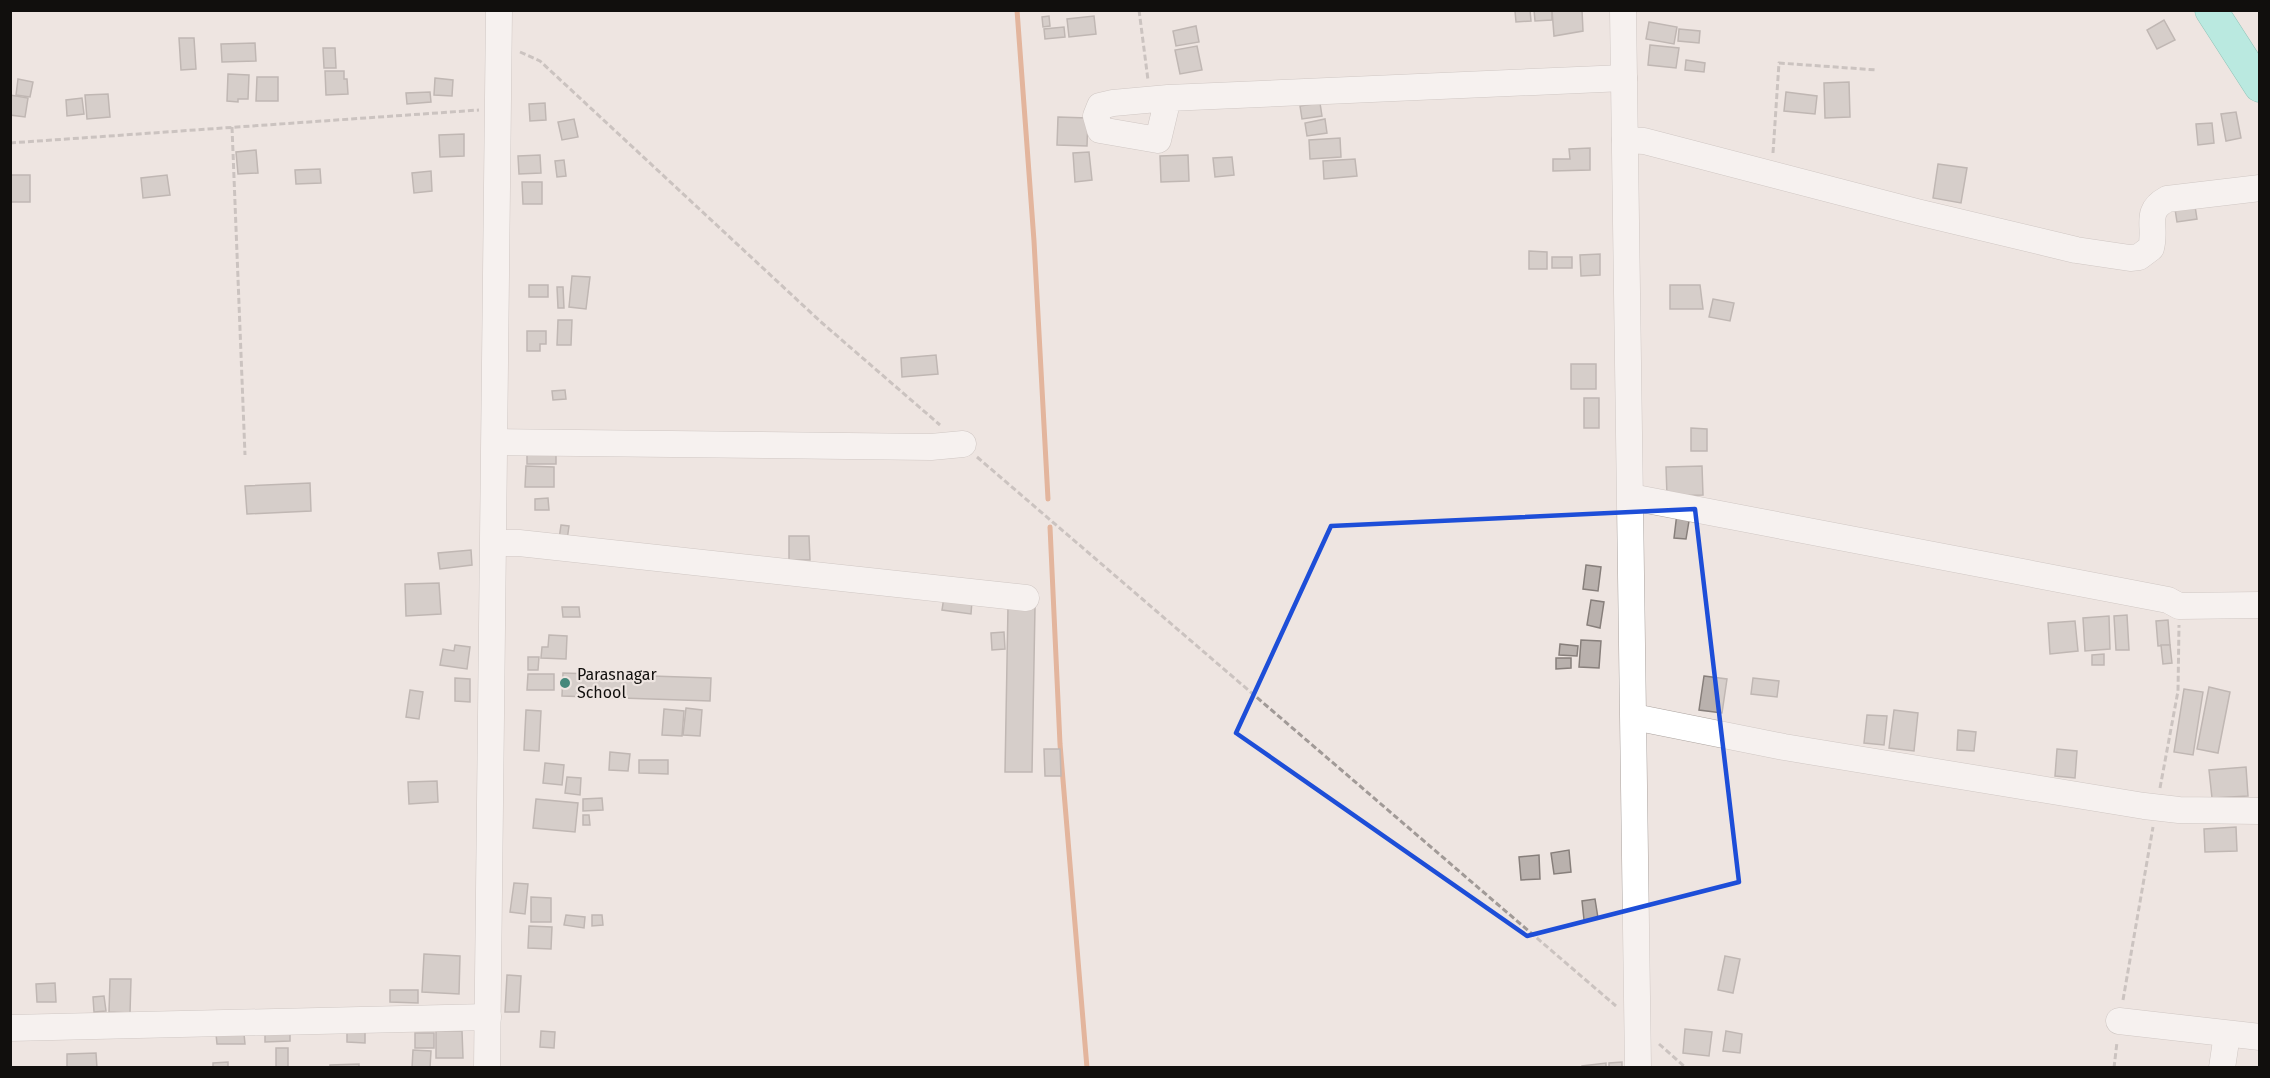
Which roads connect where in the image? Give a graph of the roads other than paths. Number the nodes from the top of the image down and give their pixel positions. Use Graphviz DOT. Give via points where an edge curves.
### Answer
graph roads {
  1 [pos="499,10"];
  2 [pos="1623,10"];
  3 [pos="2211,10"];
  4 [pos="1624,78"];
  5 [pos="2259,86"];
  6 [pos="1160,99"];
  7 [pos="1625,140"];
  8 [pos="2259,188"];
  9 [pos="495,442"];
  10 [pos="963,444"];
  11 [pos="1630,497"];
  12 [pos="494,543"];
  13 [pos="1026,598"];
  14 [pos="2259,605"];
  15 [pos="1634,717"];
  16 [pos="2259,811"];
  17 [pos="488,1017"];
  18 [pos="2119,1021"];
  19 [pos="10,1028"];
  20 [pos="2227,1035"];
  21 [pos="2259,1037"];
  22 [pos="487,1068"];
  23 [pos="1638,1068"];
  24 [pos="2222,1068"];
  1 -- 9 [label="street"];
  2 -- 4 [label="street"];
  3 -- 5 [label="main road"];
  4 -- 6 [label="street"];
  4 -- 7 [label="street"];
  7 -- 8 [label="street" via="1644,141 2065,247 2130,258 2151,248 2154,210 2159,203"];
  7 -- 11 [label="street"];
  9 -- 10 [label="street" via="931,447"];
  9 -- 12 [label="street"];
  11 -- 14 [label="street" via="2168,600 2179,606"];
  11 -- 15 [label="street"];
  12 -- 13 [label="street"];
  12 -- 17 [label="street"];
  15 -- 16 [label="street" via="1784,747 2156,808"];
  15 -- 23 [label="street"];
  17 -- 19 [label="street"];
  17 -- 22 [label="street"];
  18 -- 20 [label="street"];
  20 -- 21 [label="street"];
  20 -- 24 [label="street"];
}
